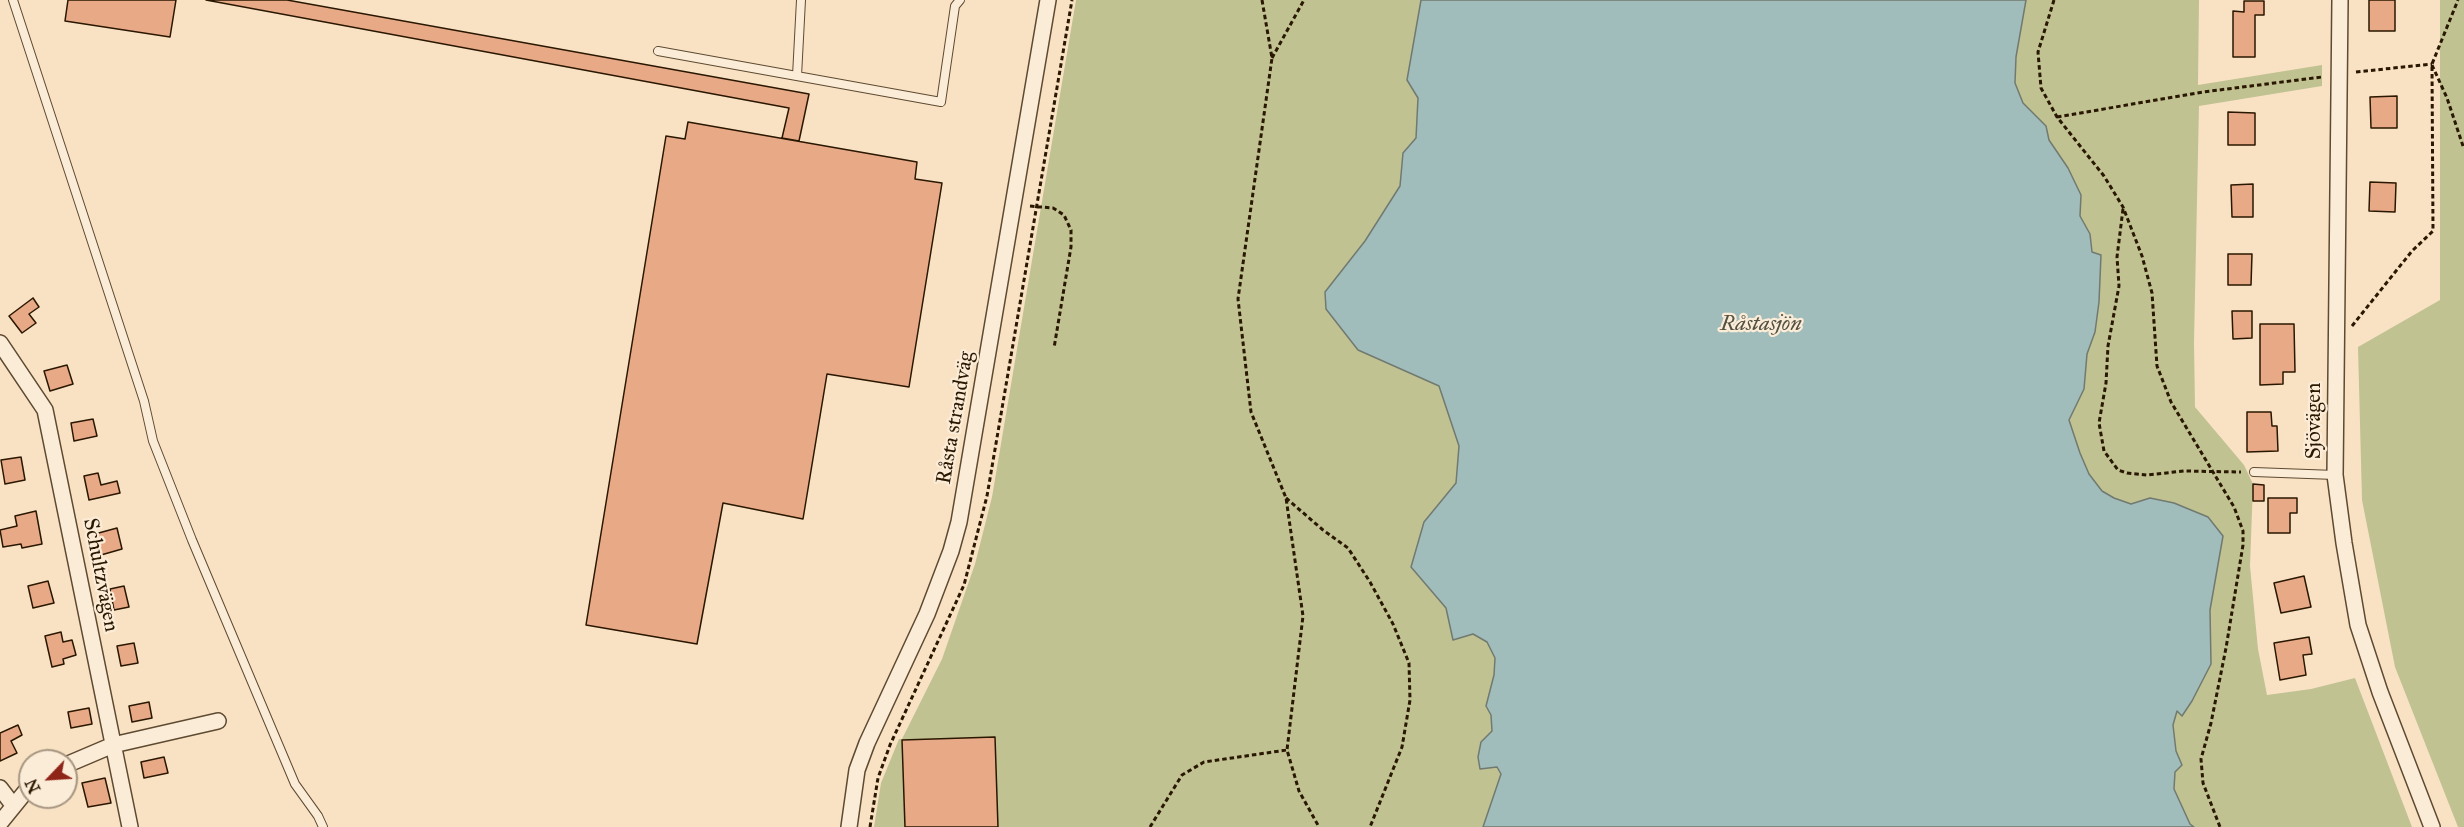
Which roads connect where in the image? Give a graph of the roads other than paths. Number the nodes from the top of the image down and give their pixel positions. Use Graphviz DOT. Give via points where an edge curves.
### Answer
graph roads {
  1 [pos="13,0"];
  2 [pos="801,0"];
  3 [pos="960,0"];
  4 [pos="1048,0"];
  5 [pos="2340,0"];
  6 [pos="658,51"];
  7 [pos="797,76"];
  8 [pos="0,343"];
  9 [pos="2254,472"];
  10 [pos="2335,475"];
  11 [pos="218,721"];
  12 [pos="112,746"];
  13 [pos="78,760"];
  14 [pos="0,788"];
  15 [pos="18,799"];
  16 [pos="13,805"];
  17 [pos="0,823"];
  18 [pos="130,827"];
  19 [pos="323,827"];
  20 [pos="849,827"];
  21 [pos="2432,827"];
  1 -- 19 [label="lane" via="144,401 153,441 295,784"];
  2 -- 7 [label="lane"];
  3 -- 7 [label="lane" via="941,102"];
  4 -- 20 [label="street, Råsta strandväg" via="954,541 927,614 857,770"];
  5 -- 10 [label="street, Sjövägen"];
  6 -- 7 [label="lane"];
  8 -- 12 [label="street, Schultzvägen" via="45,410"];
  9 -- 10 [label="lane"];
  10 -- 21 [label="street, Sjövägen" via="2358,625 2379,692"];
  11 -- 12 [label="street"];
  12 -- 13 [label="street"];
  12 -- 18 [label="street, Schultzvägen"];
  14 -- 16 [label="street"];
  15 -- 16 [label="street"];
  16 -- 17 [label="street"];
}
